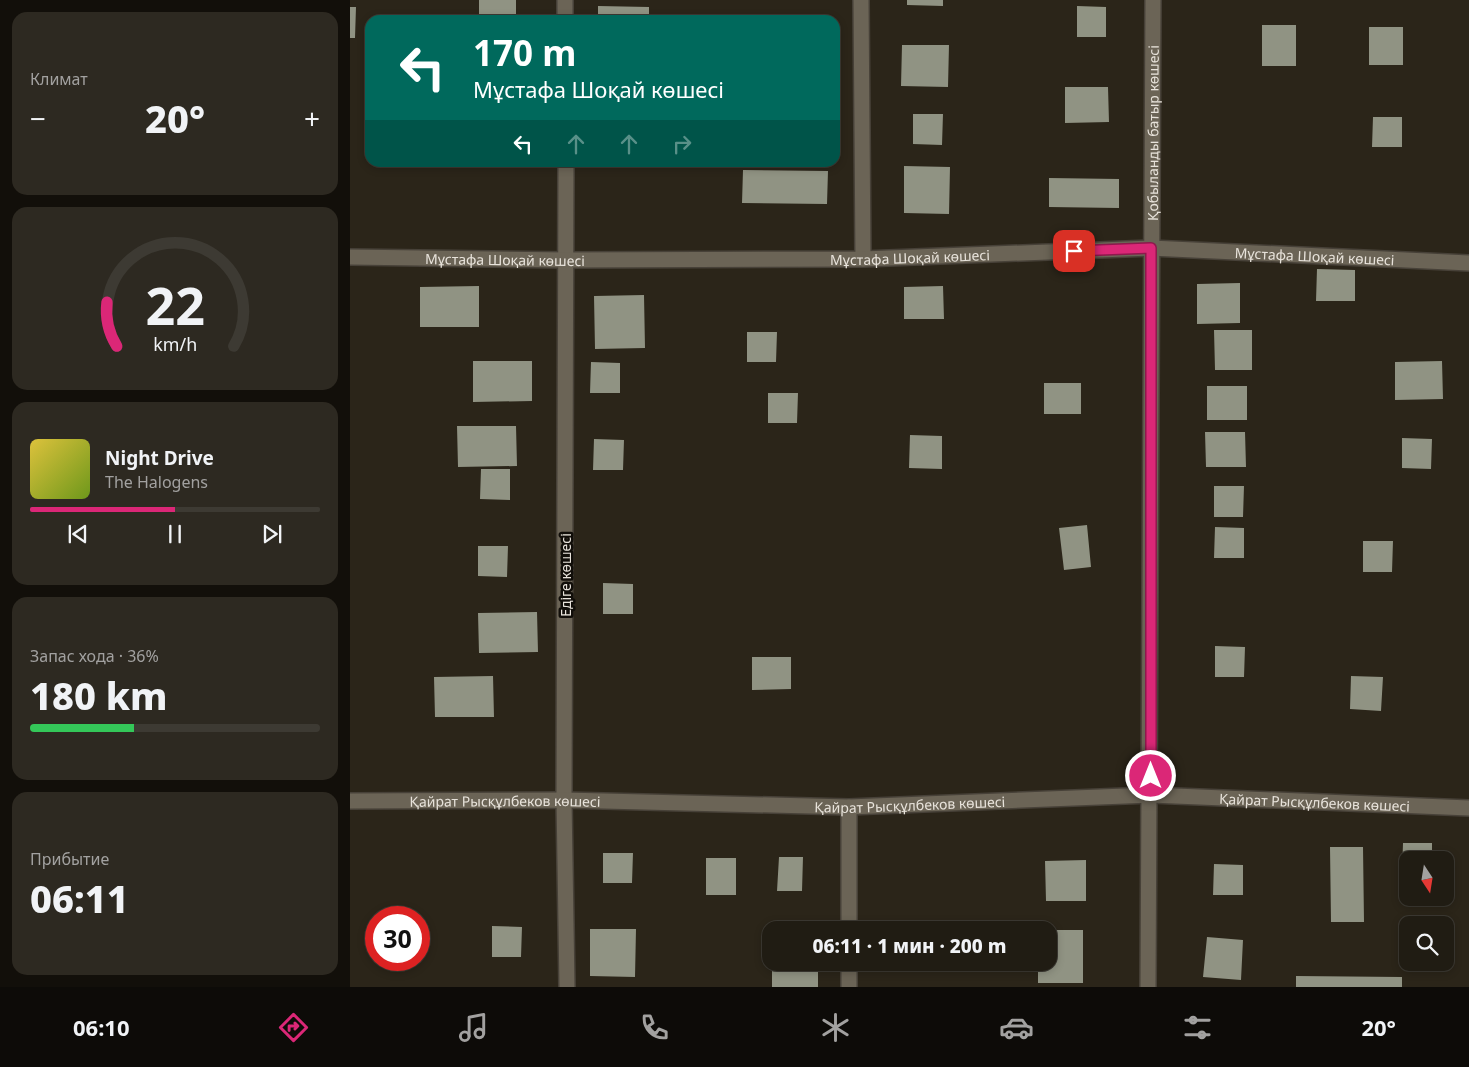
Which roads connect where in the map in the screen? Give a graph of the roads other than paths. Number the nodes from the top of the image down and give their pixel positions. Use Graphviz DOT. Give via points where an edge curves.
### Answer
graph roads {
  1 [pos="565,0"];
  2 [pos="860,0"];
  3 [pos="1154,0"];
  4 [pos="565,15"];
  5 [pos="566,167"];
  6 [pos="1151,248"];
  7 [pos="350,257"];
  8 [pos="862,259"];
  9 [pos="566,260"];
  10 [pos="1469,263"];
  11 [pos="1151,795"];
  12 [pos="564,800"];
  13 [pos="350,801"];
  14 [pos="850,808"];
  15 [pos="1469,808"];
  16 [pos="849,921"];
  17 [pos="849,971"];
  18 [pos="567,987"];
  19 [pos="849,987"];
  20 [pos="1148,987"];
  1 -- 4 [label="street"];
  2 -- 8 [label="street"];
  3 -- 6 [label="street, Қобыланды батыр көшесі"];
  5 -- 9 [label="street, Едіге көшесі"];
  6 -- 8 [label="street, Мұстафа Шоқай көшесі"];
  6 -- 10 [label="street, Мұстафа Шоқай көшесі"];
  6 -- 11 [label="street, Қобыланды батыр көшесі"];
  7 -- 9 [label="street, Мұстафа Шоқай көшесі"];
  8 -- 9 [label="street, Мұстафа Шоқай көшесі"];
  9 -- 12 [label="street, Едіге көшесі"];
  11 -- 14 [label="street, Қайрат Рысқұлбеков көшесі"];
  11 -- 15 [label="street, Қайрат Рысқұлбеков көшесі"];
  11 -- 20 [label="street, Қобыланды батыр көшесі"];
  12 -- 13 [label="street, Қайрат Рысқұлбеков көшесі"];
  12 -- 14 [label="street, Қайрат Рысқұлбеков көшесі"];
  12 -- 18 [label="street, Едіге көшесі"];
  14 -- 16 [label="street"];
  17 -- 19 [label="street"];
}
